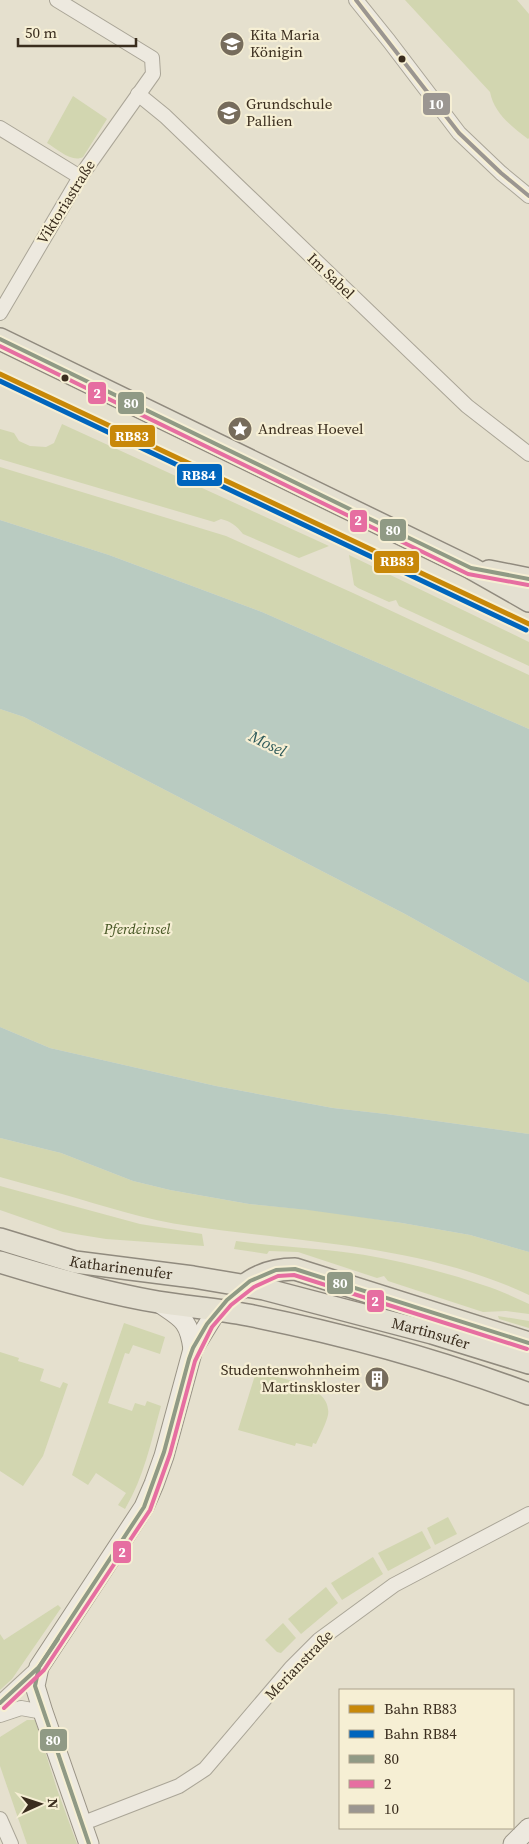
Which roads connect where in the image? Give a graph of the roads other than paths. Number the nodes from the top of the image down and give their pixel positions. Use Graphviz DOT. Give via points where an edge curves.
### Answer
graph roads {
  1 [pos="57,0"];
  2 [pos="356,0"];
  3 [pos="138,94"];
  4 [pos="0,128"];
  5 [pos="80,177"];
  6 [pos="529,196"];
  7 [pos="0,313"];
  8 [pos="0,339"];
  9 [pos="529,454"];
  10 [pos="471,568"];
  11 [pos="529,579"];
  12 [pos="529,601"];
  13 [pos="0,1239"];
  14 [pos="0,1262"];
  15 [pos="245,1285"];
  16 [pos="158,1302"];
  17 [pos="217,1310"];
  18 [pos="529,1343"];
  19 [pos="192,1349"];
  20 [pos="529,1363"];
  21 [pos="529,1394"];
  22 [pos="529,1514"];
  23 [pos="39,1667"];
  24 [pos="0,1703"];
  25 [pos="42,1712"];
  26 [pos="0,1715"];
  27 [pos="0,1818"];
  28 [pos="82,1824"];
  29 [pos="529,1828"];
  30 [pos="11,1844"];
  31 [pos="89,1844"];
  32 [pos="513,1844"];
  1 -- 3 [label="street, Viktoriastraße" via="152,58 153,74"];
  2 -- 6 [label="street" via="459,134"];
  3 -- 5 [label="street, Viktoriastraße"];
  3 -- 9 [label="street, Im Sabel" via="165,116 467,406"];
  4 -- 5 [label="street"];
  5 -- 7 [label="street, Viktoriastraße"];
  8 -- 10 [label="main road"];
  10 -- 11 [label="main road"];
  10 -- 12 [label="main road"];
  13 -- 15 [label="main road, Katharinenufer" via="75,1262"];
  14 -- 16 [label="main road, Katharinenufer" via="65,1282"];
  15 -- 17 [label="main road"];
  15 -- 18 [label="main road, Martinsufer" via="268,1272 295,1268"];
  15 -- 20 [label="main road, Martinsufer" via="378,1318"];
  16 -- 17 [label="main road, Katharinenufer"];
  16 -- 19 [label="main road" via="184,1321 191,1334"];
  17 -- 19 [label="main road"];
  17 -- 21 [label="main road, Martinsufer" via="384,1348"];
  19 -- 23 [label="main road" via="164,1456 144,1507"];
  22 -- 28 [label="street, Merianstraße" via="394,1585 319,1640 205,1769 179,1786"];
  23 -- 24 [label="street"];
  23 -- 25 [label="main road" via="35,1686"];
  25 -- 26 [label="street" via="20,1708"];
  25 -- 28 [label="main road"];
  27 -- 30 [label="street"];
  28 -- 31 [label="main road"];
  29 -- 32 [label="main road"];
}
